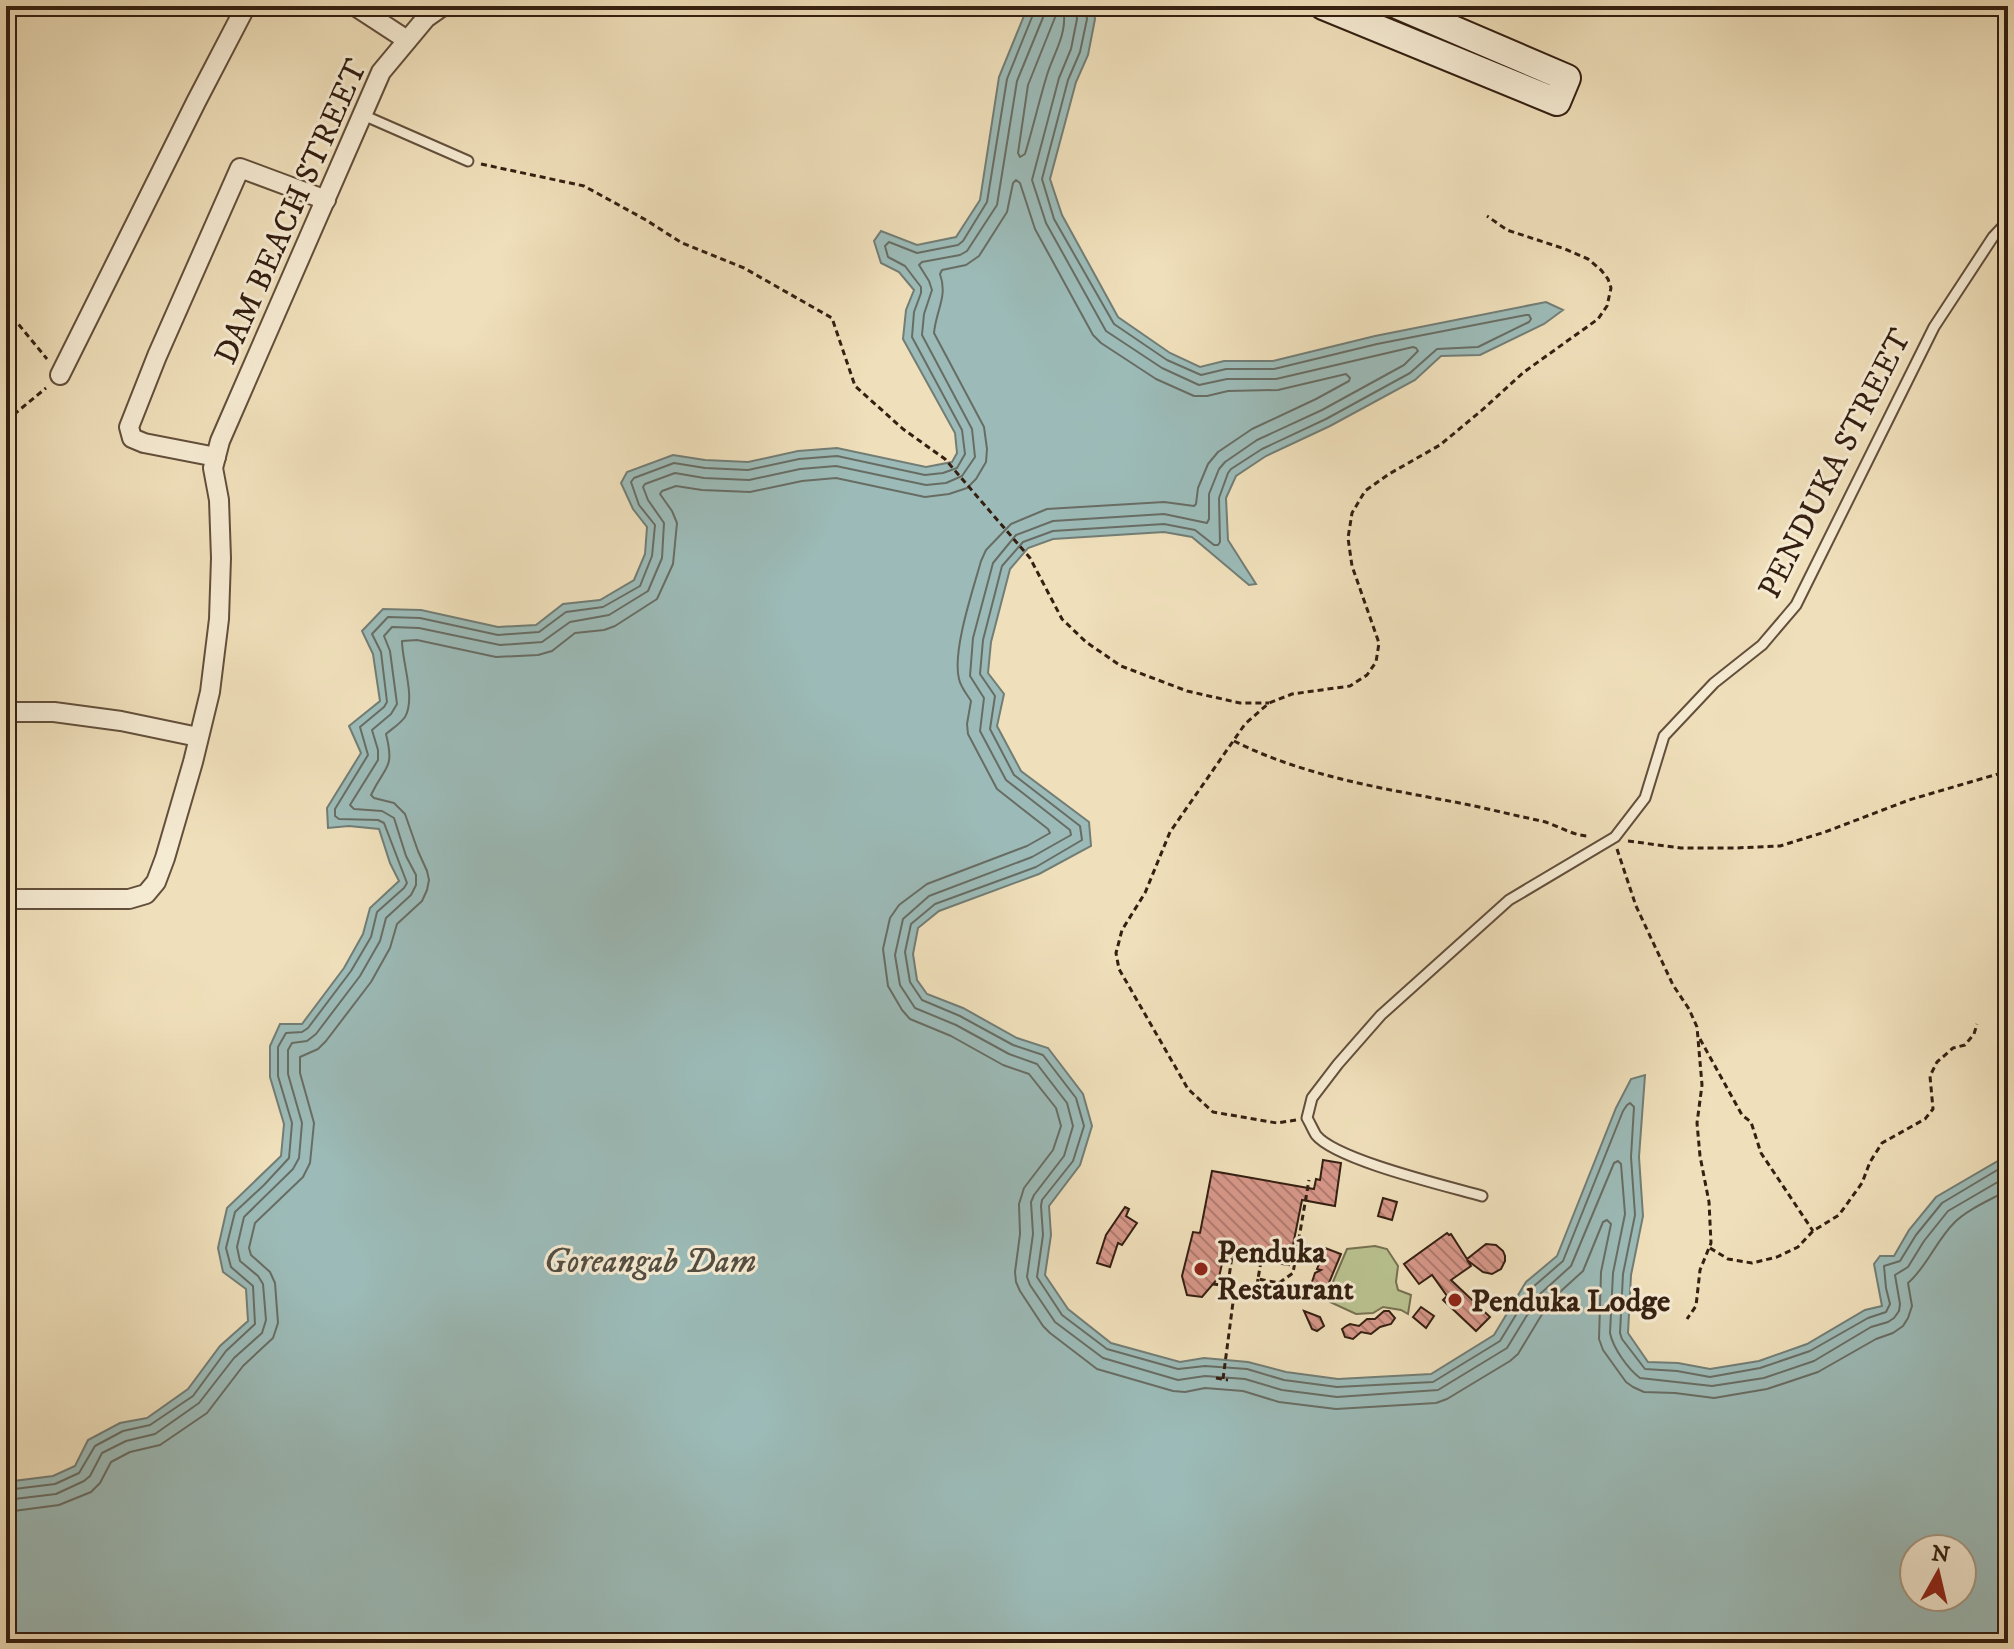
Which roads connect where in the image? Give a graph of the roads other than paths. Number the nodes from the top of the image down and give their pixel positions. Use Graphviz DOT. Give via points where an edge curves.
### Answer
graph roads {
  1 [pos="246,6"];
  2 [pos="355,6"];
  3 [pos="443,6"];
  4 [pos="1323,6"];
  5 [pos="1399,6"];
  6 [pos="1374,15"];
  7 [pos="407,40"];
  8 [pos="363,115"];
  9 [pos="468,161"];
  10 [pos="326,200"];
  11 [pos="2008,221"];
  12 [pos="60,375"];
  13 [pos="216,457"];
  14 [pos="6,712"];
  15 [pos="198,737"];
  16 [pos="6,899"];
  17 [pos="1482,1196"];
  1 -- 12 [label="street"];
  2 -- 7 [label="street"];
  3 -- 7 [label="street, DAM BEACH STREET"];
  4 -- 6 [label="street"];
  5 -- 6 [label="street" via="1567,78 1557,102"];
  7 -- 8 [label="street, DAM BEACH STREET" via="381,72"];
  8 -- 9 [label="lane"];
  8 -- 10 [label="street, DAM BEACH STREET"];
  10 -- 13 [label="street, DAM BEACH STREET"];
  10 -- 13 [label="street" via="240,168 157,356 129,427 132,438"];
  11 -- 17 [label="lane, PENDUKA STREET" via="1934,327 1796,605 1762,645 1714,683 1664,736 1645,798 1615,837 1509,900 1381,1015 1312,1098 1307,1118 1317,1136 1356,1158"];
  13 -- 15 [label="street" via="219,619"];
  14 -- 15 [label="street" via="108,719"];
  15 -- 16 [label="street" via="165,858 146,894 105,900"];
}
